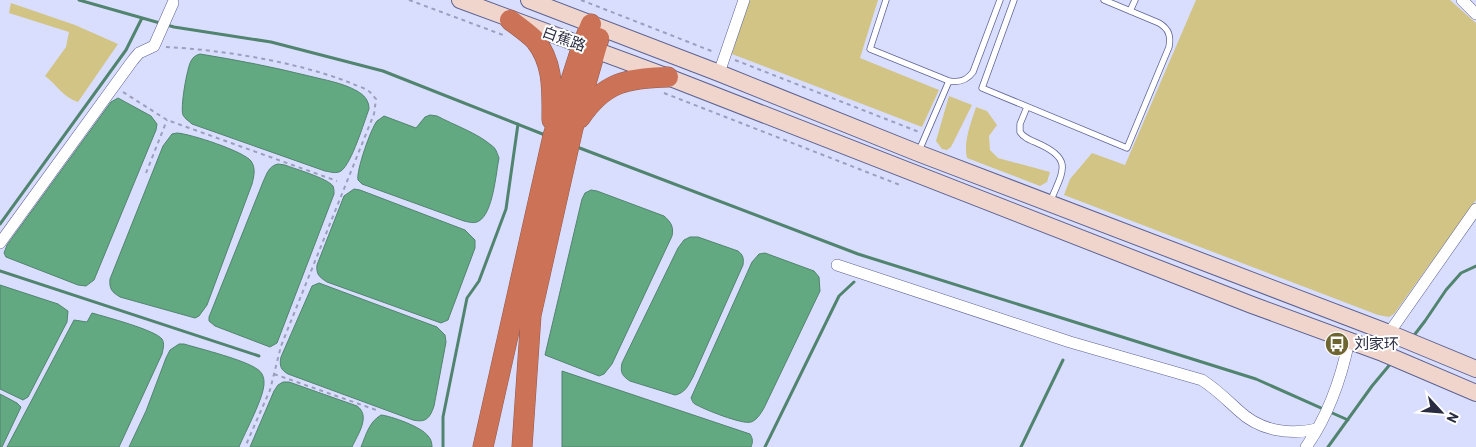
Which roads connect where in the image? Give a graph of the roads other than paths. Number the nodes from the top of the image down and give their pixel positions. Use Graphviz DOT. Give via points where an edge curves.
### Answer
graph roads {
  1 [pos="460,0"];
  2 [pos="529,0"];
  3 [pos="744,0"];
  4 [pos="886,0"];
  5 [pos="1000,0"];
  6 [pos="1014,0"];
  7 [pos="1104,0"];
  8 [pos="1134,0"];
  9 [pos="1462,0"];
  10 [pos="173,3"];
  11 [pos="1130,10"];
  12 [pos="1476,14"];
  13 [pos="597,26"];
  14 [pos="506,27"];
  15 [pos="588,48"];
  16 [pos="719,73"];
  17 [pos="950,81"];
  18 [pos="663,84"];
  19 [pos="1028,107"];
  20 [pos="573,128"];
  21 [pos="553,136"];
  22 [pos="918,153"];
  23 [pos="1050,204"];
  24 [pos="1476,208"];
  25 [pos="0,243"];
  26 [pos="837,265"];
  27 [pos="1389,332"];
  28 [pos="1350,341"];
  29 [pos="1380,352"];
  30 [pos="1476,369"];
  31 [pos="1476,393"];
  32 [pos="1317,429"];
  33 [pos="482,447"];
  34 [pos="522,447"];
  35 [pos="1306,447"];
  1 -- 14 [label="main road, 白蕉路"];
  2 -- 13 [label="main road"];
  3 -- 16 [label="street"];
  4 -- 17 [label="lane" via="870,49"];
  5 -- 17 [label="lane" via="973,72 963,81"];
  6 -- 19 [label="lane" via="982,88"];
  7 -- 11 [label="lane"];
  8 -- 11 [label="lane"];
  9 -- 12 [label="street"];
  10 -- 25 [label="street" via="154,46 139,53"];
  11 -- 19 [label="lane" via="1165,26 1170,40 1127,148"];
  13 -- 15 [label="highway"];
  13 -- 16 [label="main road"];
  14 -- 15 [label="main road, 白蕉路"];
  14 -- 21 [label="highway" via="534,40 545,56 551,73"];
  15 -- 18 [label="main road, 白蕉路"];
  15 -- 20 [label="highway"];
  15 -- 21 [label="highway"];
  16 -- 22 [label="main road"];
  17 -- 22 [label="lane"];
  18 -- 20 [label="highway" via="641,77 621,82 601,93"];
  18 -- 28 [label="main road, 白蕉路"];
  19 -- 23 [label="lane" via="1020,132 1057,153 1063,167"];
  20 -- 34 [label="highway" via="531,315"];
  21 -- 33 [label="highway"];
  22 -- 23 [label="main road"];
  23 -- 27 [label="main road"];
  24 -- 27 [label="street"];
  26 -- 32 [label="street" via="1070,342 1202,380 1251,421 1267,428 1301,433"];
  27 -- 29 [label="street"];
  27 -- 30 [label="main road"];
  28 -- 29 [label="main road, 白蕉路"];
  28 -- 32 [label="street" via="1335,395"];
  29 -- 31 [label="main road, 白蕉路"];
  32 -- 35 [label="street"];
}
